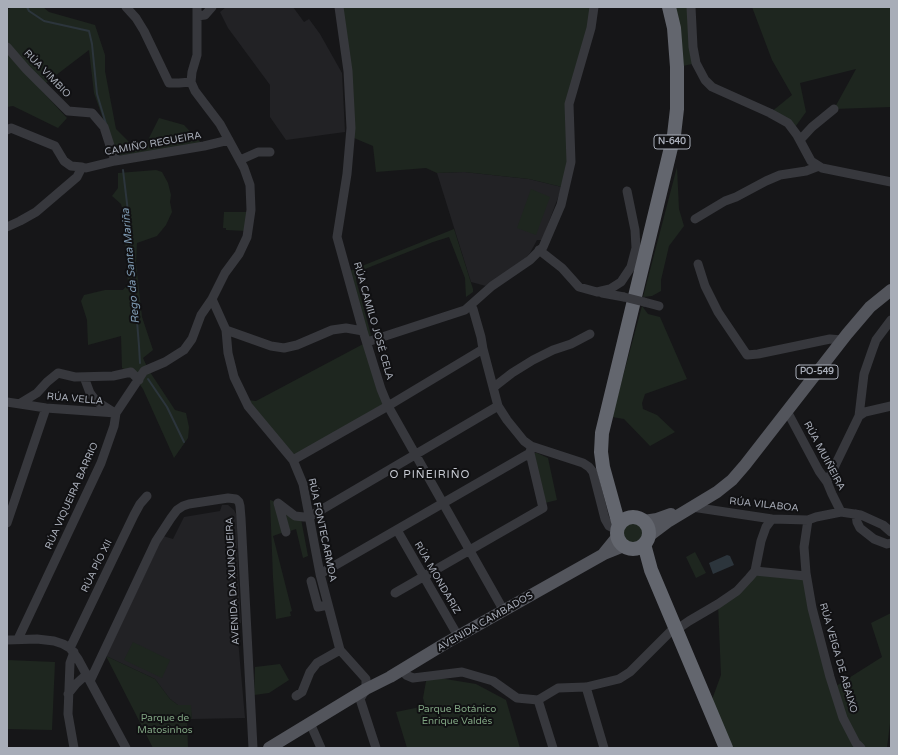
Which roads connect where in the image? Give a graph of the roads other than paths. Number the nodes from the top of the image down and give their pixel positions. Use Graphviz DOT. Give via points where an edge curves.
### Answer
graph roads {
  1 [pos="126,7"];
  2 [pos="212,7"];
  3 [pos="339,7"];
  4 [pos="594,7"];
  5 [pos="668,7"];
  6 [pos="691,7"];
  7 [pos="197,11"];
  8 [pos="7,47"];
  9 [pos="191,82"];
  10 [pos="834,109"];
  11 [pos="7,130"];
  12 [pos="229,140"];
  13 [pos="800,140"];
  14 [pos="270,152"];
  15 [pos="240,160"];
  16 [pos="115,161"];
  17 [pos="819,166"];
  18 [pos="82,167"];
  19 [pos="891,182"];
  20 [pos="627,191"];
  21 [pos="695,219"];
  22 [pos="7,227"];
  23 [pos="539,250"];
  24 [pos="698,264"];
  25 [pos="891,290"];
  26 [pos="597,292"];
  27 [pos="212,299"];
  28 [pos="470,306"];
  29 [pos="659,306"];
  30 [pos="889,327"];
  31 [pos="226,330"];
  32 [pos="363,331"];
  33 [pos="590,334"];
  34 [pos="842,340"];
  35 [pos="367,342"];
  36 [pos="483,349"];
  37 [pos="84,377"];
  38 [pos="139,380"];
  39 [pos="494,386"];
  40 [pos="7,402"];
  41 [pos="19,404"];
  42 [pos="388,406"];
  43 [pos="498,406"];
  44 [pos="891,406"];
  45 [pos="46,408"];
  46 [pos="787,411"];
  47 [pos="116,413"];
  48 [pos="859,416"];
  49 [pos="530,450"];
  50 [pos="414,454"];
  51 [pos="750,459"];
  52 [pos="293,460"];
  53 [pos="827,482"];
  54 [pos="607,485"];
  55 [pos="147,496"];
  56 [pos="442,503"];
  57 [pos="692,507"];
  58 [pos="842,512"];
  59 [pos="856,514"];
  60 [pos="306,517"];
  61 [pos="638,519"];
  62 [pos="772,519"];
  63 [pos="808,520"];
  64 [pos="7,523"];
  65 [pos="397,530"];
  66 [pos="286,532"];
  67 [pos="891,532"];
  68 [pos="629,538"];
  69 [pos="891,543"];
  70 [pos="470,551"];
  71 [pos="755,571"];
  72 [pos="320,574"];
  73 [pos="806,576"];
  74 [pos="425,577"];
  75 [pos="311,581"];
  76 [pos="395,593"];
  77 [pos="328,605"];
  78 [pos="504,611"];
  79 [pos="676,628"];
  80 [pos="458,636"];
  81 [pos="7,640"];
  82 [pos="18,640"];
  83 [pos="72,650"];
  84 [pos="340,650"];
  85 [pos="403,670"];
  86 [pos="89,678"];
  87 [pos="586,687"];
  88 [pos="366,689"];
  89 [pos="68,694"];
  90 [pos="296,696"];
  91 [pos="538,700"];
  92 [pos="310,723"];
  93 [pos="74,748"];
  94 [pos="126,748"];
  95 [pos="253,748"];
  96 [pos="269,748"];
  97 [pos="321,748"];
  98 [pos="376,748"];
  99 [pos="553,748"];
  100 [pos="604,748"];
  101 [pos="726,748"];
  102 [pos="861,748"];
  1 -- 9 [label="street" via="144,31 169,83"];
  2 -- 7 [label="street" via="204,14"];
  3 -- 32 [label="street, RÚA CAMILO JOSÉ CELA" via="348,71 351,128 337,238"];
  4 -- 23 [label="street" via="591,28 569,104 572,162 561,205 543,247"];
  5 -- 54 [label="highway, N-640" via="674,28 677,67 674,135 602,433 601,452"];
  6 -- 13 [label="street" via="693,47 696,63 704,80 712,87 788,123"];
  7 -- 9 [label="street" via="197,55"];
  8 -- 16 [label="street, RÚA VIMBIO" via="68,111 92,113 104,127"];
  9 -- 12 [label="street"];
  10 -- 13 [label="street"];
  11 -- 18 [label="street, CAMIÑO REGUEIRA" via="11,128 55,146 64,161 71,166"];
  12 -- 15 [label="street"];
  12 -- 16 [label="street, CAMIÑO REGUEIRA"];
  13 -- 17 [label="street" via="811,161"];
  14 -- 15 [label="street" via="258,152"];
  15 -- 27 [label="street" via="250,185 251,210 247,237"];
  16 -- 18 [label="street, CAMIÑO REGUEIRA"];
  17 -- 19 [label="street"];
  17 -- 21 [label="street" via="766,180"];
  18 -- 22 [label="street" via="77,177 36,212"];
  20 -- 26 [label="street" via="636,248 631,267 621,282 610,289"];
  23 -- 26 [label="street" via="562,268 579,287"];
  23 -- 28 [label="street" via="530,260 492,286"];
  24 -- 34 [label="street" via="718,312 747,355 830,339"];
  25 -- 34 [label="main road, PO-549" via="870,307"];
  26 -- 29 [label="street, bridge"];
  27 -- 31 [label="street, RÚA FONTECARMOA"];
  27 -- 38 [label="street, RÚA VIQUEIRA BARRIO" via="201,314 192,339 184,350 144,371"];
  28 -- 35 [label="street" via="465,310"];
  28 -- 36 [label="street" via="473,309"];
  30 -- 48 [label="street" via="876,340 868,361"];
  31 -- 32 [label="street" via="284,348 298,345 332,330 346,328"];
  31 -- 52 [label="street, RÚA FONTECARMOA" via="234,377 248,406"];
  32 -- 35 [label="street, RÚA CAMILO JOSÉ CELA"];
  33 -- 39 [label="street" via="533,360"];
  34 -- 46 [label="main road, PO-549"];
  35 -- 42 [label="street, RÚA CAMILO JOSÉ CELA"];
  36 -- 39 [label="street"];
  36 -- 42 [label="street"];
  37 -- 38 [label="street" via="131,372"];
  37 -- 41 [label="street" via="75,378 58,373 37,393"];
  37 -- 47 [label="street, RÚA VELLA" via="96,402"];
  38 -- 47 [label="street, RÚA VIQUEIRA BARRIO"];
  39 -- 43 [label="street"];
  40 -- 41 [label="street, RÚA VELLA"];
  41 -- 45 [label="street, RÚA VELLA"];
  42 -- 50 [label="street, RÚA CAMILO JOSÉ CELA"];
  42 -- 52 [label="street"];
  43 -- 49 [label="street"];
  43 -- 50 [label="street"];
  44 -- 48 [label="street" via="865,412"];
  45 -- 47 [label="street, RÚA VELLA"];
  45 -- 64 [label="street"];
  46 -- 51 [label="main road, PO-549"];
  46 -- 53 [label="street, RÚA MUIÑEIRA"];
  47 -- 82 [label="street, RÚA VIQUEIRA BARRIO" via="101,463"];
  48 -- 53 [label="street"];
  49 -- 56 [label="street"];
  49 -- 68 [label="street" via="583,463 589,467 593,472 609,526"];
  49 -- 70 [label="street" via="543,508"];
  50 -- 56 [label="street, RÚA CAMILO JOSÉ CELA"];
  50 -- 60 [label="street"];
  51 -- 57 [label="main road, PO-549" via="732,480"];
  51 -- 61 [label="main road, PO-549" via="715,488 672,513 657,520"];
  52 -- 60 [label="street, RÚA FONTECARMOA" via="303,484"];
  53 -- 58 [label="street, RÚA MUIÑEIRA"];
  54 -- 61 [label="highway, N-640" via="619,504"];
  54 -- 68 [label="highway, N-640"];
  55 -- 83 [label="street, RÚA PÍO XII" via="134,515"];
  56 -- 65 [label="street"];
  56 -- 70 [label="street, RÚA CAMILO JOSÉ CELA"];
  57 -- 62 [label="street, RÚA VILABOA"];
  57 -- 68 [label="main road, PO-549"];
  58 -- 59 [label="street, RÚA VILABOA"];
  58 -- 63 [label="street, RÚA VILABOA"];
  59 -- 67 [label="street, RÚA VILABOA" via="883,525"];
  59 -- 69 [label="street" via="860,528 874,539"];
  60 -- 66 [label="street" via="295,516 278,503"];
  60 -- 72 [label="street, RÚA FONTECARMOA"];
  61 -- 68 [label="highway" via="624,519"];
  61 -- 68 [label="highway, N-640" via="648,529"];
  62 -- 63 [label="street, RÚA VILABOA"];
  62 -- 71 [label="street" via="761,541"];
  63 -- 73 [label="street, RÚA VEIGA DE ABAIXO" via="804,547"];
  65 -- 72 [label="street"];
  65 -- 74 [label="street, RÚA MONDARIZ"];
  68 -- 78 [label="main road, AVENIDA CAMBADOS"];
  68 -- 79 [label="highway" via="651,570"];
  70 -- 74 [label="street"];
  70 -- 78 [label="street, RÚA CAMILO JOSÉ CELA"];
  71 -- 73 [label="street"];
  71 -- 79 [label="street" via="737,591"];
  72 -- 77 [label="street, RÚA FONTECARMOA"];
  73 -- 102 [label="street, RÚA VEIGA DE ABAIXO" via="818,637 831,682 843,718"];
  74 -- 76 [label="street"];
  74 -- 80 [label="street, RÚA MONDARIZ"];
  75 -- 77 [label="street" via="318,608"];
  77 -- 84 [label="street, RÚA FONTECARMOA"];
  78 -- 80 [label="main road, AVENIDA CAMBADOS"];
  79 -- 87 [label="street" via="630,672 619,679"];
  79 -- 101 [label="highway"];
  80 -- 85 [label="main road, AVENIDA CAMBADOS"];
  81 -- 82 [label="street"];
  82 -- 83 [label="street" via="54,641"];
  83 -- 86 [label="street"];
  83 -- 89 [label="street, RÚA PÍO XII"];
  84 -- 88 [label="street, RÚA FONTECARMOA" via="366,679"];
  84 -- 90 [label="street" via="317,663 310,672 302,692"];
  85 -- 88 [label="main road, AVENIDA CAMBADOS"];
  85 -- 91 [label="street" via="406,675 413,678 462,672 493,682 517,698"];
  86 -- 89 [label="street" via="76,684"];
  86 -- 94 [label="street"];
  86 -- 95 [label="street, AVENIDA DA XUNQUEIRA" via="156,541 177,510 189,504 236,499 239,502 241,518"];
  87 -- 91 [label="street" via="558,688"];
  87 -- 100 [label="street"];
  88 -- 92 [label="main road, AVENIDA CAMBADOS"];
  88 -- 98 [label="street" via="360,699"];
  89 -- 93 [label="street, RÚA PÍO XII" via="68,721"];
  91 -- 99 [label="street"];
  92 -- 96 [label="main road, AVENIDA CAMBADOS"];
  92 -- 97 [label="street"];
}
